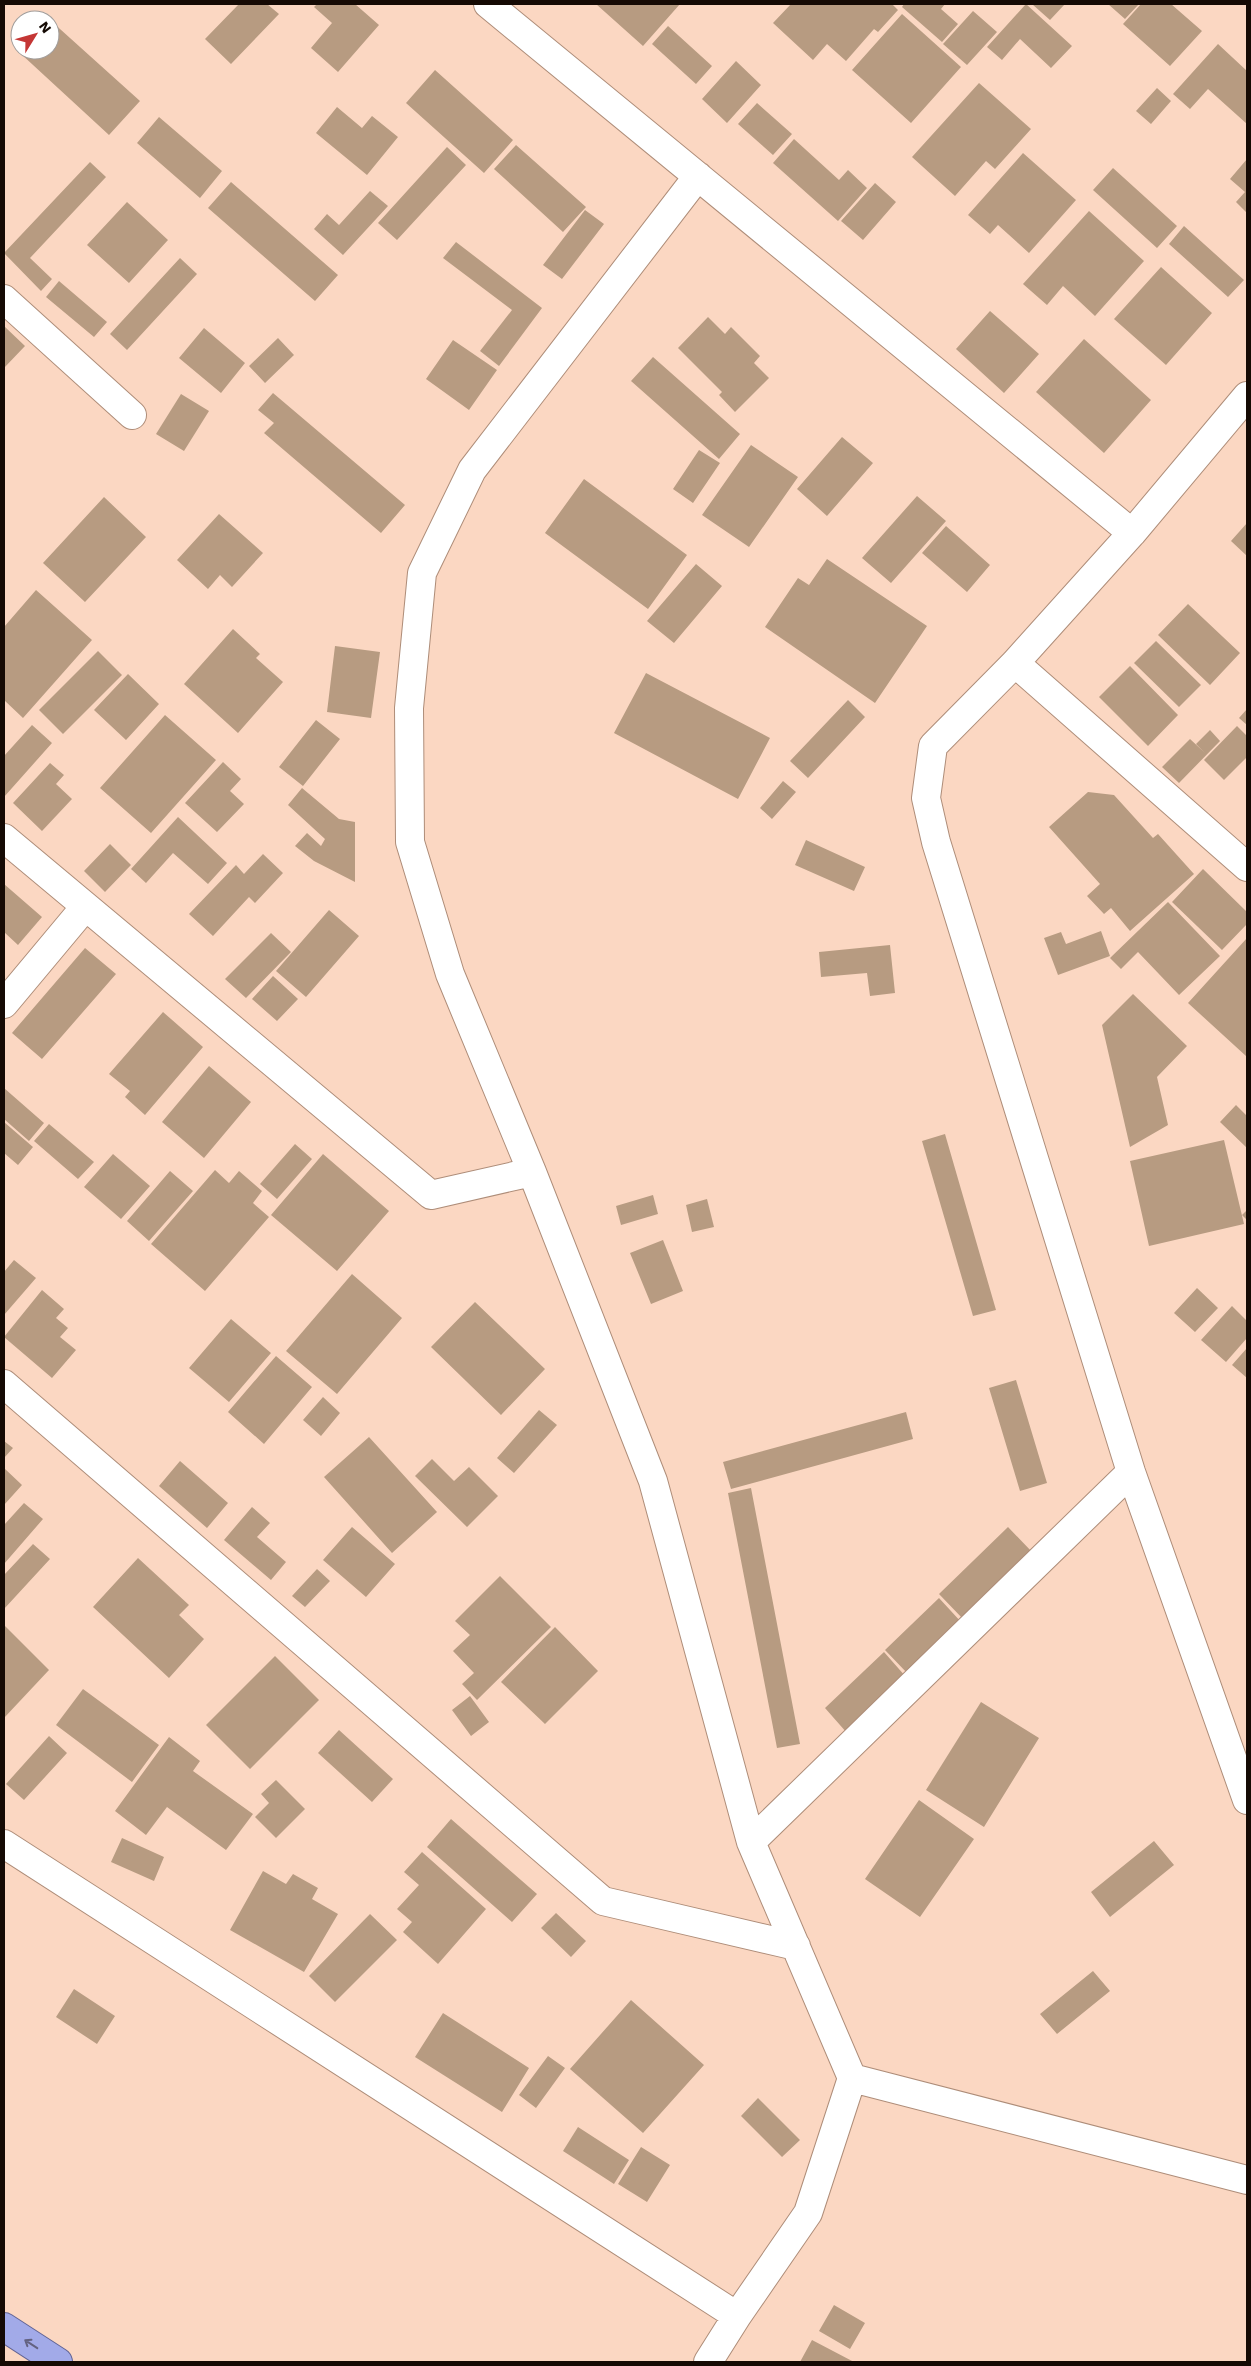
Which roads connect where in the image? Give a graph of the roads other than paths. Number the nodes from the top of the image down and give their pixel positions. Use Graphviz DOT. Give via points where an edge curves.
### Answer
graph roads {
  1 [pos="488,4"];
  2 [pos="698,176"];
  3 [pos="4,300"];
  4 [pos="1247,396"];
  5 [pos="132,415"];
  6 [pos="1132,533"];
  7 [pos="1015,664"];
  8 [pos="4,838"];
  9 [pos="1247,867"];
  10 [pos="85,907"];
  11 [pos="4,1004"];
  12 [pos="532,1172"];
  13 [pos="4,1384"];
  14 [pos="1131,1472"];
  15 [pos="1247,1800"];
  16 [pos="751,1842"];
  17 [pos="4,1844"];
  18 [pos="796,1946"];
  19 [pos="852,2078"];
  20 [pos="1247,2180"];
  21 [pos="737,2316"];
  22 [pos="4,2327"];
  23 [pos="58,2362"];
  24 [pos="708,2362"];
  1 -- 2 [label="street"];
  2 -- 6 [label="street"];
  2 -- 12 [label="street" via="472,470 422,573 409,708 410,842 450,974"];
  3 -- 5 [label="street"];
  4 -- 6 [label="street"];
  6 -- 7 [label="street"];
  7 -- 9 [label="street"];
  7 -- 14 [label="street" via="932,746 926,798 939,852"];
  8 -- 10 [label="street"];
  10 -- 11 [label="street"];
  10 -- 12 [label="street" via="432,1195"];
  12 -- 16 [label="street" via="653,1481"];
  13 -- 18 [label="street" via="603,1901"];
  14 -- 15 [label="street"];
  14 -- 16 [label="street"];
  16 -- 18 [label="street"];
  17 -- 21 [label="street"];
  18 -- 19 [label="street"];
  19 -- 20 [label="street"];
  19 -- 21 [label="street" via="808,2213"];
  21 -- 24 [label="street"];
  23 -- 22 [label="highway, one-way"];
}
